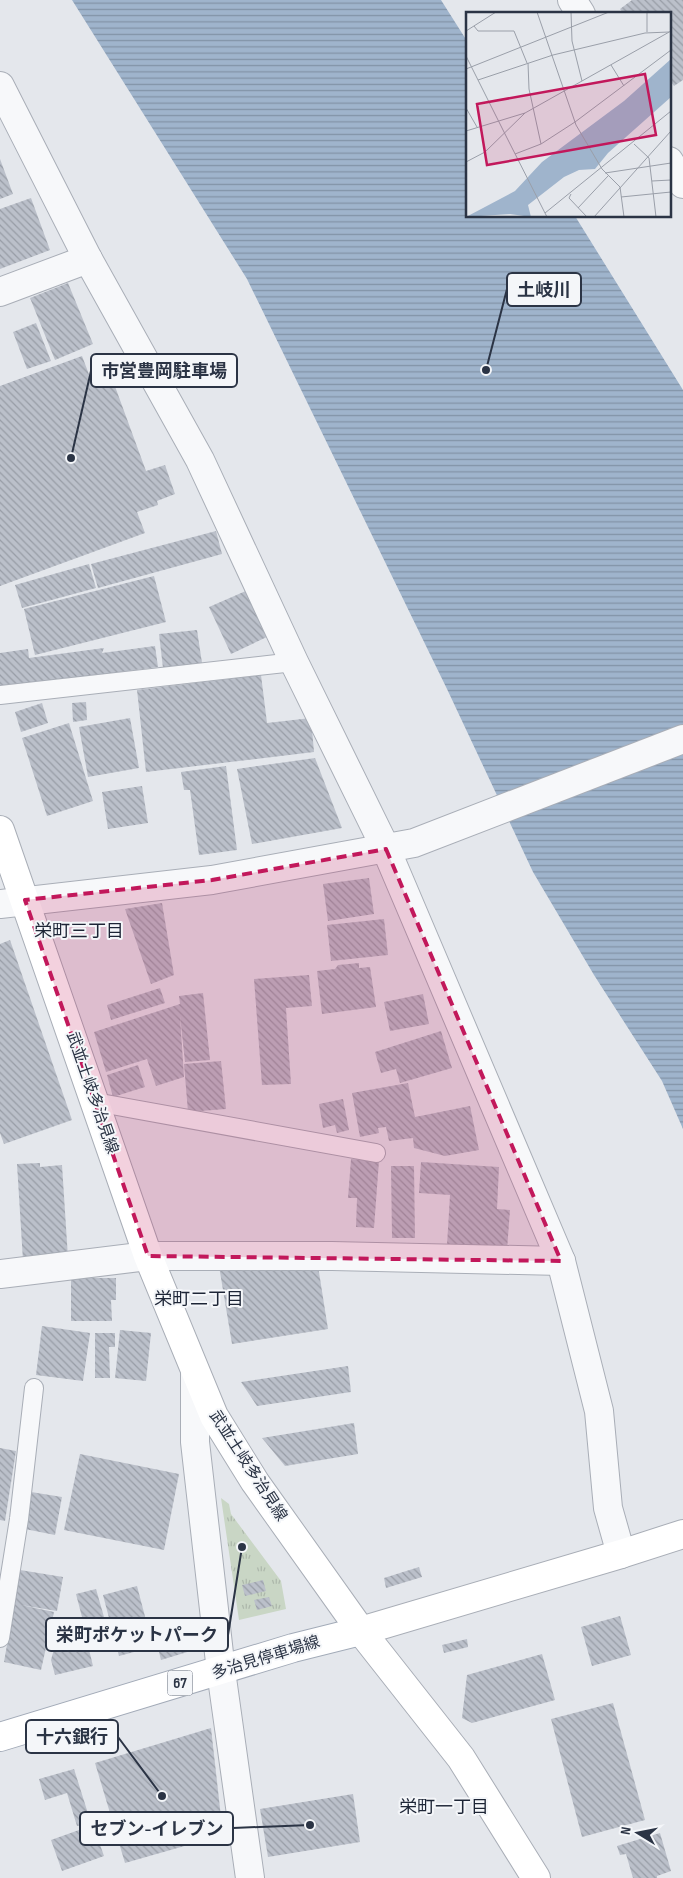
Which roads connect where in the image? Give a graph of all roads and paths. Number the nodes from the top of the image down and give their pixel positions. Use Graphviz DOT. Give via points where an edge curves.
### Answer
graph roads {
  1 [pos="572,0"];
  2 [pos="580,12"];
  3 [pos="0,86"];
  4 [pos="670,163"];
  5 [pos="683,184"];
  6 [pos="88,259"];
  7 [pos="0,292"];
  8 [pos="294,662"];
  9 [pos="0,695"];
  10 [pos="683,739"];
  11 [pos="0,830"];
  12 [pos="386,848"];
  13 [pos="13,902"];
  14 [pos="95,1102"];
  15 [pos="376,1153"];
  16 [pos="148,1256"];
  17 [pos="561,1260"];
  18 [pos="0,1274"];
  19 [pos="195,1373"];
  20 [pos="34,1388"];
  21 [pos="683,1534"];
  22 [pos="621,1554"];
  23 [pos="361,1631"];
  24 [pos="0,1638"];
  25 [pos="221,1671"];
  26 [pos="1,1733"];
  27 [pos="250,1878"];
  28 [pos="536,1878"];
  1 -- 2 [label="street"];
  3 -- 6 [label="street"];
  4 -- 5 [label="street"];
  6 -- 7 [label="street"];
  6 -- 8 [label="street" via="200,460"];
  8 -- 9 [label="lane"];
  8 -- 12 [label="street"];
  10 -- 12 [label="street" via="414,842"];
  11 -- 13 [label="main road, 武並土岐多治見線"];
  12 -- 13 [label="street" via="212,880"];
  12 -- 17 [label="street"];
  13 -- 14 [label="main road, 武並土岐多治見線"];
  14 -- 15 [label="lane"];
  14 -- 16 [label="main road, 武並土岐多治見線"];
  16 -- 17 [label="street"];
  16 -- 18 [label="street"];
  16 -- 19 [label="main road, 武並土岐多治見線"];
  17 -- 22 [label="street" via="599,1411 608,1508"];
  19 -- 23 [label="main road, 武並土岐多治見線" via="214,1416 255,1482"];
  19 -- 25 [label="street" via="195,1442"];
  20 -- 24 [label="lane" via="34,1417"];
  21 -- 22 [label="main road, 多治見停車場線"];
  22 -- 23 [label="main road, 多治見停車場線"];
  23 -- 25 [label="main road, 多治見停車場線 / 67"];
  23 -- 28 [label="main road, 武並土岐多治見線" via="461,1758"];
  25 -- 26 [label="main road, 多治見停車場線 / 67"];
  25 -- 27 [label="street"];
}
